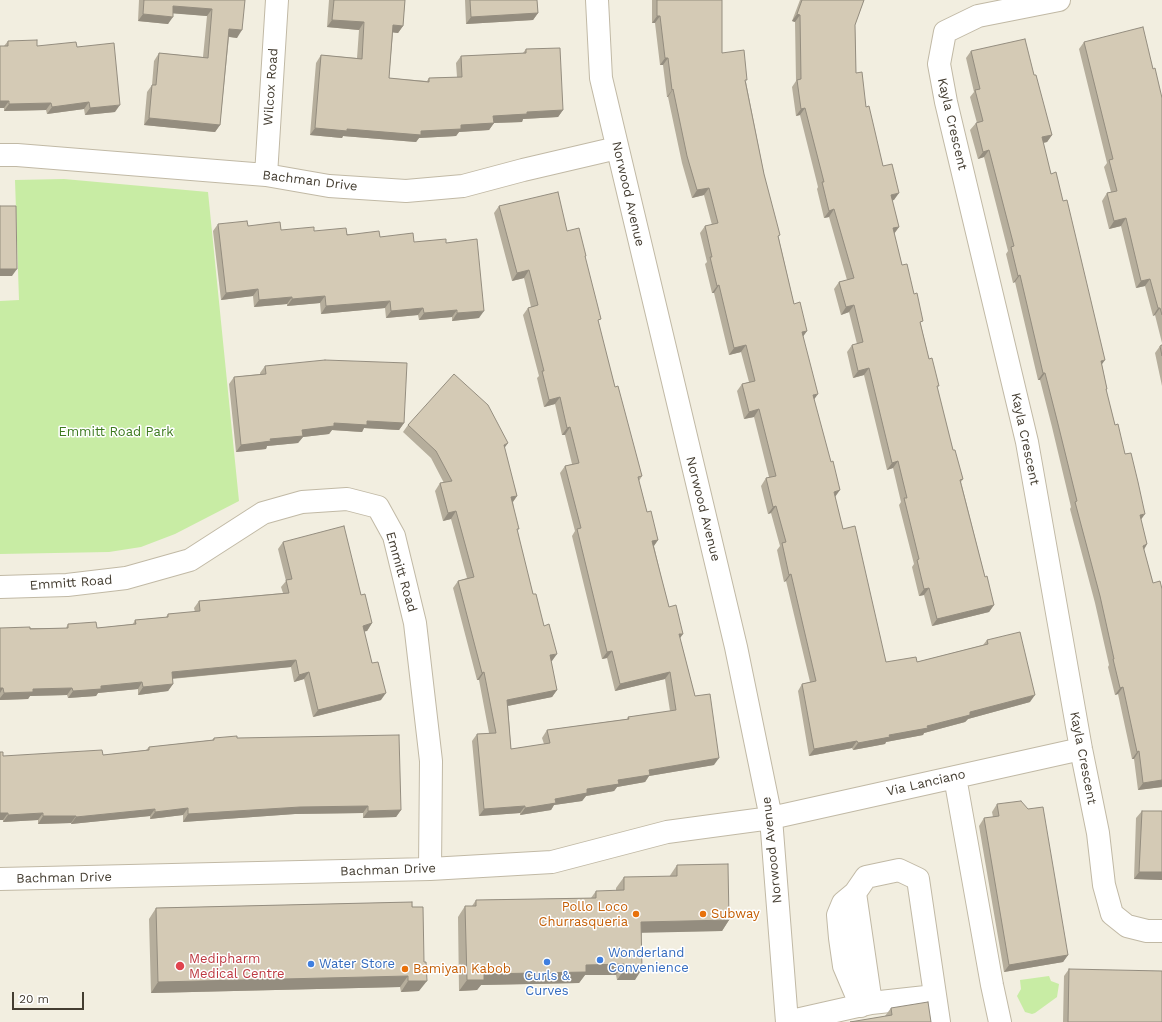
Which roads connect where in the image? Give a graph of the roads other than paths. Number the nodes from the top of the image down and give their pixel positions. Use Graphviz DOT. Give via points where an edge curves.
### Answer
graph roads {
  1 [pos="277,0"];
  2 [pos="597,0"];
  3 [pos="1059,0"];
  4 [pos="617,148"];
  5 [pos="0,155"];
  6 [pos="266,175"];
  7 [pos="0,587"];
  8 [pos="1081,749"];
  9 [pos="954,777"];
  10 [pos="771,818"];
  11 [pos="430,869"];
  12 [pos="0,879"];
  13 [pos="1162,931"];
  14 [pos="936,996"];
  15 [pos="866,1005"];
  16 [pos="1001,1021"];
  17 [pos="787,1022"];
  18 [pos="939,1022"];
  1 -- 6 [label="street, Wilcox Road"];
  2 -- 4 [label="street, Norwood Avenue" via="601,78"];
  3 -- 8 [label="street, Kayla Crescent" via="978,16 945,32 939,64 1027,442"];
  4 -- 6 [label="street, Bachman Drive" via="464,186 406,191 329,186"];
  4 -- 10 [label="street, Norwood Avenue" via="736,647"];
  5 -- 6 [label="street, Bachman Drive"];
  7 -- 11 [label="street, Emmitt Road" via="67,585 126,578 190,560 263,513 302,502 347,499 378,507 394,536 415,623 431,761"];
  8 -- 9 [label="street, Via Lanciano"];
  8 -- 13 [label="street, Kayla Crescent" via="1098,833 1104,885 1112,914 1127,926 1147,931"];
  9 -- 10 [label="street, Via Lanciano"];
  9 -- 16 [label="street" via="992,985"];
  10 -- 11 [label="street, Bachman Drive" via="667,832 552,862"];
  10 -- 17 [label="street, Norwood Avenue"];
  11 -- 12 [label="street, Bachman Drive"];
  14 -- 15 [label="street"];
  14 -- 15 [label="street" via="918,879 899,870 866,877 855,893"];
  14 -- 18 [label="street"];
  15 -- 17 [label="street"];
}
